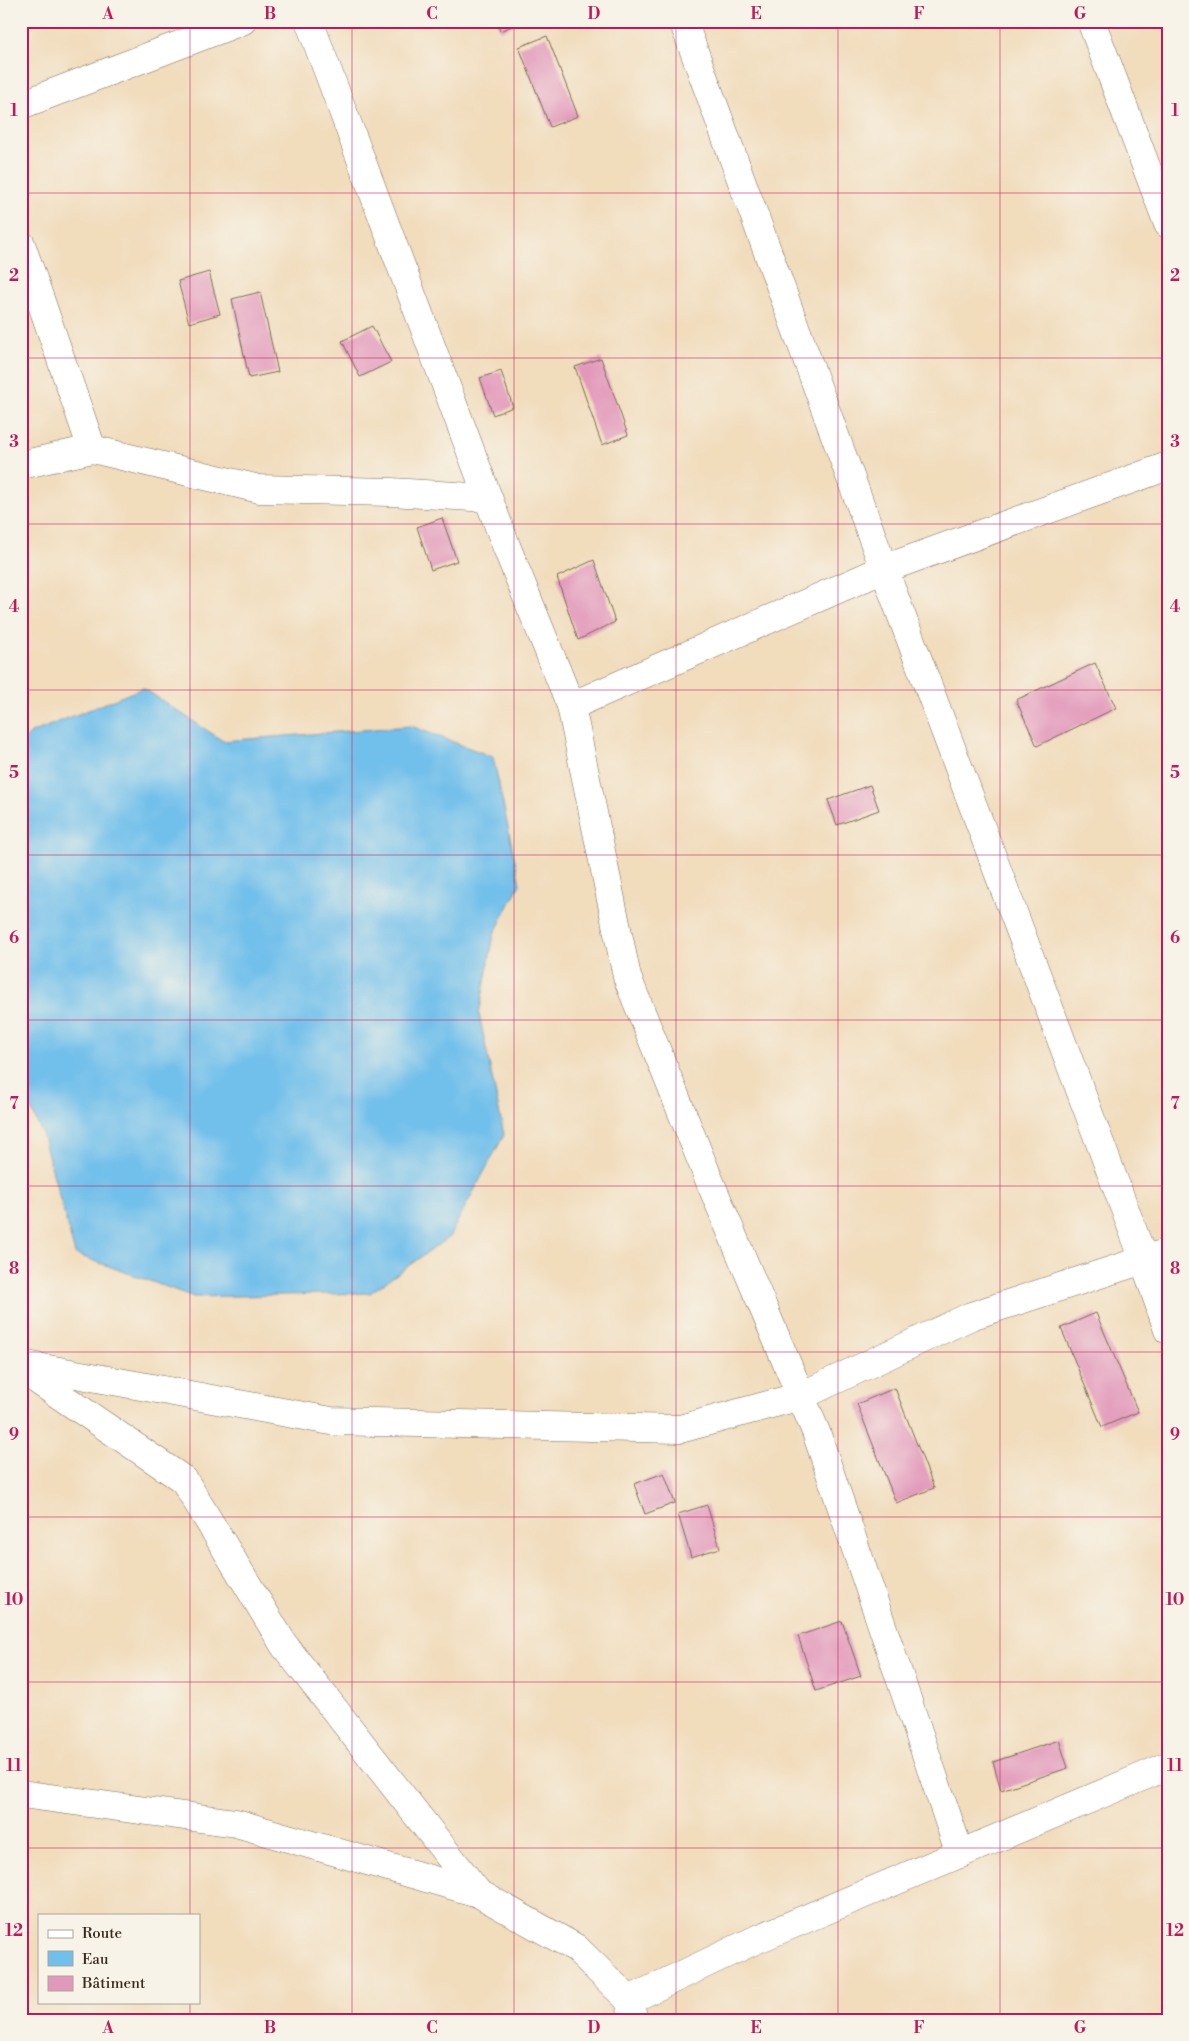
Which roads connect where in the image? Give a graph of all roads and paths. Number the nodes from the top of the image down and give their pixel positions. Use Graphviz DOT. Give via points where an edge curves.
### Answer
graph roads {
  1 [pos="242,21"];
  2 [pos="309,21"];
  3 [pos="683,21"];
  4 [pos="1091,21"];
  5 [pos="21,105"];
  6 [pos="1168,224"];
  7 [pos="21,244"];
  8 [pos="92,449"];
  9 [pos="21,465"];
  10 [pos="1168,466"];
  11 [pos="488,498"];
  12 [pos="884,569"];
  13 [pos="571,706"];
  14 [pos="1156,1256"];
  15 [pos="1168,1330"];
  16 [pos="21,1364"];
  17 [pos="21,1369"];
  18 [pos="801,1396"];
  19 [pos="1168,1766"];
  20 [pos="21,1794"];
  21 [pos="960,1854"];
  22 [pos="478,1893"];
  23 [pos="631,2010"];
  1 -- 5 [label="street"];
  2 -- 11 [label="street"];
  3 -- 12 [label="street"];
  4 -- 6 [label="street"];
  7 -- 8 [label="street"];
  8 -- 9 [label="street"];
  8 -- 11 [label="street" via="259,489"];
  10 -- 12 [label="street"];
  11 -- 13 [label="street"];
  12 -- 13 [label="street"];
  12 -- 14 [label="street"];
  13 -- 18 [label="street" via="627,977"];
  14 -- 15 [label="street"];
  14 -- 18 [label="street" via="970,1316"];
  16 -- 18 [label="street" via="331,1421 680,1429"];
  17 -- 22 [label="street" via="184,1480 284,1644"];
  18 -- 21 [label="street"];
  19 -- 21 [label="street"];
  20 -- 22 [label="street" via="236,1823"];
  21 -- 23 [label="street" via="754,1940"];
  22 -- 23 [label="street" via="576,1948"];
}
